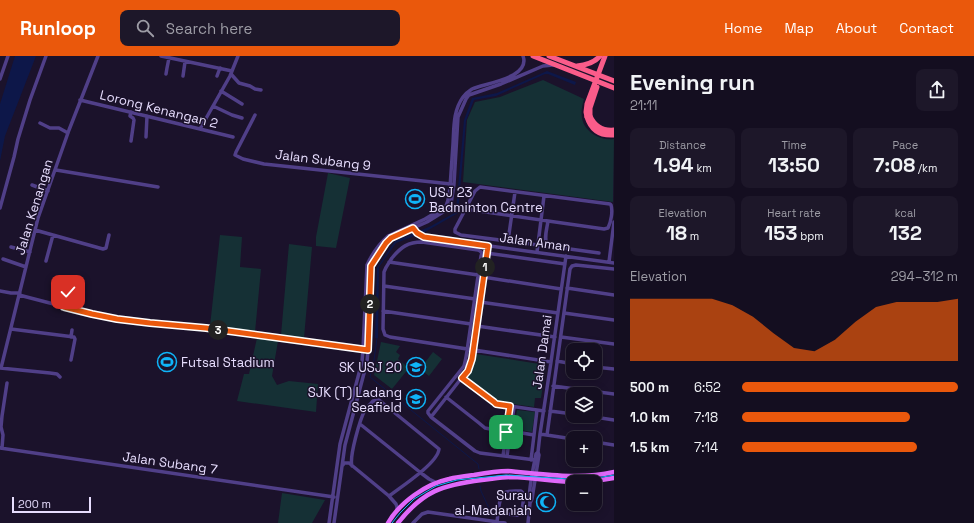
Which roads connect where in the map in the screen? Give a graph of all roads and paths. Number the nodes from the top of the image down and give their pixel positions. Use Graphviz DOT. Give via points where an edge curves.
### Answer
graph roads {
  1 [pos="8,56"];
  2 [pos="46,56"];
  3 [pos="98,56"];
  4 [pos="161,56"];
  5 [pos="238,56"];
  6 [pos="524,56"];
  7 [pos="533,56"];
  8 [pos="549,56"];
  9 [pos="600,56"];
  10 [pos="605,56"];
  11 [pos="609,56"];
  12 [pos="169,58"];
  13 [pos="185,62"];
  14 [pos="2,65"];
  15 [pos="572,65"];
  16 [pos="560,66"];
  17 [pos="220,68"];
  18 [pos="231,73"];
  19 [pos="166,74"];
  20 [pos="183,76"];
  21 [pos="217,76"];
  22 [pos="0,78"];
  23 [pos="614,81"];
  24 [pos="612,88"];
  25 [pos="222,90"];
  26 [pos="261,90"];
  27 [pos="80,100"];
  28 [pos="242,104"];
  29 [pos="213,106"];
  30 [pos="131,112"];
  31 [pos="255,115"];
  32 [pos="147,116"];
  33 [pos="589,117"];
  34 [pos="242,118"];
  35 [pos="40,123"];
  36 [pos="200,129"];
  37 [pos="614,130"];
  38 [pos="68,133"];
  39 [pos="614,135"];
  40 [pos="146,137"];
  41 [pos="242,139"];
  42 [pos="131,141"];
  43 [pos="56,170"];
  44 [pos="452,184"];
  45 [pos="32,185"];
  46 [pos="158,187"];
  47 [pos="48,191"];
  48 [pos="514,192"];
  49 [pos="544,196"];
  50 [pos="0,208"];
  51 [pos="465,209"];
  52 [pos="512,216"];
  53 [pos="541,220"];
  54 [pos="548,221"];
  55 [pos="614,222"];
  56 [pos="412,228"];
  57 [pos="35,230"];
  58 [pos="53,235"];
  59 [pos="109,236"];
  60 [pos="508,241"];
  61 [pos="538,245"];
  62 [pos="488,246"];
  63 [pos="11,247"];
  64 [pos="30,252"];
  65 [pos="537,252"];
  66 [pos="486,253"];
  67 [pos="599,253"];
  68 [pos="566,256"];
  69 [pos="3,258"];
  70 [pos="46,261"];
  71 [pos="389,262"];
  72 [pos="609,262"];
  73 [pos="614,263"];
  74 [pos="565,264"];
  75 [pos="26,267"];
  76 [pos="614,270"];
  77 [pos="478,275"];
  78 [pos="483,277"];
  79 [pos="384,286"];
  80 [pos="561,288"];
  81 [pos="567,288"];
  82 [pos="0,291"];
  83 [pos="68,292"];
  84 [pos="19,294"];
  85 [pos="614,295"];
  86 [pos="475,299"];
  87 [pos="480,302"];
  88 [pos="64,307"];
  89 [pos="383,311"];
  90 [pos="558,313"];
  91 [pos="564,314"];
  92 [pos="614,320"];
  93 [pos="471,324"];
  94 [pos="477,326"];
  95 [pos="11,329"];
  96 [pos="72,330"];
  97 [pos="73,337"];
  98 [pos="554,337"];
  99 [pos="561,337"];
  100 [pos="614,344"];
  101 [pos="468,348"];
  102 [pos="363,349"];
  103 [pos="474,349"];
  104 [pos="368,350"];
  105 [pos="71,360"];
  106 [pos="557,361"];
  107 [pos="551,362"];
  108 [pos="566,363"];
  109 [pos="1,368"];
  110 [pos="602,368"];
  111 [pos="614,369"];
  112 [pos="60,377"];
  113 [pos="462,378"];
  114 [pos="7,383"];
  115 [pos="553,386"];
  116 [pos="614,394"];
  117 [pos="446,397"];
  118 [pos="512,406"];
  119 [pos="537,410"];
  120 [pos="544,410"];
  121 [pos="550,411"];
  122 [pos="566,413"];
  123 [pos="431,417"];
  124 [pos="602,418"];
  125 [pos="614,420"];
  126 [pos="360,424"];
  127 [pos="508,431"];
  128 [pos="540,434"];
  129 [pos="534,435"];
  130 [pos="547,435"];
  131 [pos="566,438"];
  132 [pos="602,443"];
  133 [pos="614,445"];
  134 [pos="1,448"];
  135 [pos="538,452"];
  136 [pos="505,456"];
  137 [pos="533,460"];
  138 [pos="352,466"];
  139 [pos="342,467"];
  140 [pos="614,472"];
  141 [pos="421,473"];
  142 [pos="534,473"];
  143 [pos="525,478"];
  144 [pos="614,478"];
  145 [pos="429,479"];
  146 [pos="534,479"];
  147 [pos="602,480"];
  148 [pos="566,481"];
  149 [pos="437,482"];
  150 [pos="531,487"];
  151 [pos="424,489"];
  152 [pos="389,496"];
  153 [pos="332,497"];
  154 [pos="337,498"];
  155 [pos="530,503"];
  156 [pos="397,511"];
  157 [pos="499,512"];
  158 [pos="497,522"];
  159 [pos="329,523"];
  160 [pos="334,523"];
  161 [pos="388,523"];
  162 [pos="398,523"];
  163 [pos="413,523"];
  164 [pos="504,523"];
  165 [pos="528,523"];
  1 -- 14 [label="street"];
  2 -- 50 [label="street" via="18,139"];
  3 -- 27 [label="street, Jalan Kenangan"];
  4 -- 12 [label="street"];
  5 -- 18 [label="street"];
  6 -- 44 [label="street" via="525,63 519,72 472,89 462,98 454,122"];
  7 -- 16 [label="highway"];
  8 -- 15 [label="highway"];
  9 -- 15 [label="highway" via="588,64"];
  10 -- 33 [label="highway, bridge" via="587,104 586,112"];
  11 -- 33 [label="highway, bridge" via="591,102"];
  12 -- 13 [label="street"];
  12 -- 19 [label="street"];
  13 -- 17 [label="street"];
  13 -- 20 [label="street"];
  14 -- 22 [label="street"];
  15 -- 23 [label="highway"];
  16 -- 24 [label="highway"];
  16 -- 44 [label="street" via="543,66 469,95 458,117"];
  17 -- 18 [label="street"];
  17 -- 21 [label="street"];
  18 -- 25 [label="street"];
  18 -- 26 [label="street" via="238,83"];
  25 -- 28 [label="street"];
  25 -- 29 [label="street"];
  27 -- 30 [label="street, Lorong Kenangan 2"];
  27 -- 38 [label="street, Jalan Kenangan"];
  29 -- 34 [label="street"];
  29 -- 36 [label="street"];
  30 -- 32 [label="street, Lorong Kenangan 2"];
  30 -- 42 [label="street" via="130,116 134,120"];
  31 -- 41 [label="street, Jalan Subang 9"];
  32 -- 36 [label="street, Lorong Kenangan 2"];
  32 -- 40 [label="street"];
  33 -- 37 [label="highway" via="598,128"];
  33 -- 39 [label="highway" via="589,124 597,132"];
  35 -- 38 [label="street"];
  36 -- 41 [label="street, Lorong Kenangan 2"];
  38 -- 43 [label="street, Jalan Kenangan"];
  41 -- 44 [label="street, Jalan Subang 9" via="235,155 253,162"];
  43 -- 46 [label="street"];
  43 -- 47 [label="street, Jalan Kenangan"];
  44 -- 56 [label="street" via="445,207"];
  45 -- 47 [label="street"];
  47 -- 57 [label="street, Jalan Kenangan"];
  48 -- 49 [label="street"];
  48 -- 51 [label="street" via="480,187 474,191"];
  48 -- 52 [label="street"];
  49 -- 53 [label="street"];
  49 -- 54 [label="street" via="610,204 612,209 609,227 604,229"];
  51 -- 52 [label="street"];
  51 -- 60 [label="street" via="455,229 456,233"];
  52 -- 53 [label="street"];
  52 -- 60 [label="street"];
  53 -- 54 [label="street"];
  53 -- 61 [label="street"];
  54 -- 67 [label="street" via="545,240 548,246"];
  55 -- 72 [label="street"];
  56 -- 62 [label="street, Jalan Aman" via="422,236"];
  56 -- 102 [label="street" via="388,236 367,264"];
  56 -- 104 [label="street" via="391,238 371,266"];
  57 -- 58 [label="street"];
  57 -- 64 [label="street, Jalan Kenangan"];
  58 -- 59 [label="street" via="103,249 106,248"];
  58 -- 70 [label="street"];
  60 -- 61 [label="street"];
  61 -- 65 [label="street"];
  62 -- 65 [label="street, Jalan Aman"];
  62 -- 66 [label="street"];
  63 -- 64 [label="street"];
  64 -- 75 [label="street, Jalan Kenangan"];
  65 -- 68 [label="street, Jalan Aman"];
  66 -- 74 [label="street"];
  66 -- 78 [label="street"];
  68 -- 72 [label="street, Jalan Aman"];
  68 -- 74 [label="street, Jalan Damai"];
  69 -- 75 [label="street"];
  71 -- 77 [label="street"];
  71 -- 77 [label="street" via="400,249 412,243 422,242 478,250 482,253"];
  71 -- 79 [label="street" via="385,269"];
  72 -- 73 [label="street, Jalan Aman"];
  74 -- 80 [label="street, Jalan Damai"];
  75 -- 84 [label="street, Jalan Kenangan"];
  76 -- 81 [label="street" via="572,266"];
  77 -- 86 [label="street"];
  78 -- 80 [label="street"];
  78 -- 87 [label="street"];
  79 -- 86 [label="street"];
  79 -- 89 [label="street"];
  80 -- 90 [label="street, Jalan Damai"];
  81 -- 85 [label="street"];
  81 -- 91 [label="street"];
  82 -- 84 [label="street"];
  83 -- 88 [label="street"];
  84 -- 88 [label="street"];
  84 -- 95 [label="street, Jalan Kenangan"];
  86 -- 93 [label="street"];
  87 -- 90 [label="street"];
  87 -- 94 [label="street"];
  88 -- 102 [label="street" via="141,322"];
  89 -- 93 [label="street"];
  89 -- 101 [label="street" via="385,335"];
  90 -- 98 [label="street, Jalan Damai"];
  91 -- 92 [label="street"];
  91 -- 99 [label="street"];
  93 -- 101 [label="street"];
  94 -- 98 [label="street"];
  94 -- 103 [label="street"];
  95 -- 97 [label="street"];
  95 -- 109 [label="street, Jalan Kenangan"];
  96 -- 97 [label="street"];
  97 -- 105 [label="street" via="75,339"];
  98 -- 107 [label="street, Jalan Damai"];
  99 -- 100 [label="street"];
  99 -- 106 [label="street"];
  101 -- 103 [label="street"];
  101 -- 123 [label="street" via="464,366 428,411"];
  102 -- 104 [label="street"];
  102 -- 153 [label="street" via="360,371 340,444"];
  103 -- 107 [label="street"];
  103 -- 113 [label="street" via="469,367"];
  104 -- 139 [label="street" via="345,444"];
  106 -- 108 [label="street"];
  106 -- 115 [label="street"];
  107 -- 120 [label="street, Jalan Damai"];
  109 -- 112 [label="street" via="57,374"];
  110 -- 111 [label="street"];
  113 -- 117 [label="street"];
  113 -- 118 [label="street" via="496,404"];
  114 -- 134 [label="street"];
  115 -- 116 [label="street"];
  115 -- 121 [label="street"];
  117 -- 123 [label="street"];
  117 -- 127 [label="street" via="485,428"];
  118 -- 119 [label="street"];
  118 -- 127 [label="street"];
  119 -- 120 [label="street"];
  119 -- 129 [label="street"];
  120 -- 128 [label="street, Jalan Damai"];
  121 -- 122 [label="street"];
  121 -- 130 [label="street"];
  123 -- 136 [label="street" via="475,451"];
  124 -- 125 [label="street"];
  126 -- 138 [label="street" via="351,460"];
  126 -- 141 [label="street"];
  126 -- 141 [label="street" via="365,410 373,401 379,400 439,449"];
  127 -- 129 [label="street"];
  127 -- 136 [label="street"];
  128 -- 130 [label="street"];
  128 -- 135 [label="street, Jalan Damai"];
  129 -- 137 [label="street"];
  130 -- 131 [label="street"];
  132 -- 133 [label="street"];
  134 -- 153 [label="street, Jalan Subang 7"];
  135 -- 137 [label="street, Jalan Damai"];
  135 -- 142 [label="street, Jalan Damai"];
  136 -- 137 [label="street"];
  137 -- 142 [label="street, Jalan Damai"];
  138 -- 139 [label="street" via="346,463"];
  138 -- 152 [label="street"];
  139 -- 154 [label="street"];
  140 -- 142 [label="main road" via="572,477"];
  141 -- 145 [label="street"];
  141 -- 152 [label="street"];
  142 -- 146 [label="street, Jalan Damai"];
  142 -- 149 [label="main road" via="499,471"];
  143 -- 146 [label="main road"];
  143 -- 150 [label="street"];
  143 -- 162 [label="main road" via="501,478 442,488 420,500"];
  144 -- 147 [label="main road"];
  145 -- 149 [label="street"];
  145 -- 151 [label="street"];
  146 -- 148 [label="main road"];
  146 -- 150 [label="street"];
  146 -- 155 [label="street"];
  149 -- 151 [label="main road"];
  150 -- 155 [label="street"];
  151 -- 156 [label="main road"];
  152 -- 156 [label="street" via="396,504"];
  153 -- 154 [label="street, Jalan Subang 7"];
  153 -- 159 [label="street"];
  154 -- 160 [label="street"];
  155 -- 165 [label="street"];
  156 -- 161 [label="main road"];
  157 -- 157 [label="street" via="502,494 521,491 523,493 520,514"];
  157 -- 158 [label="street"];
  158 -- 163 [label="street" via="428,512"];
  158 -- 164 [label="street"];
}
